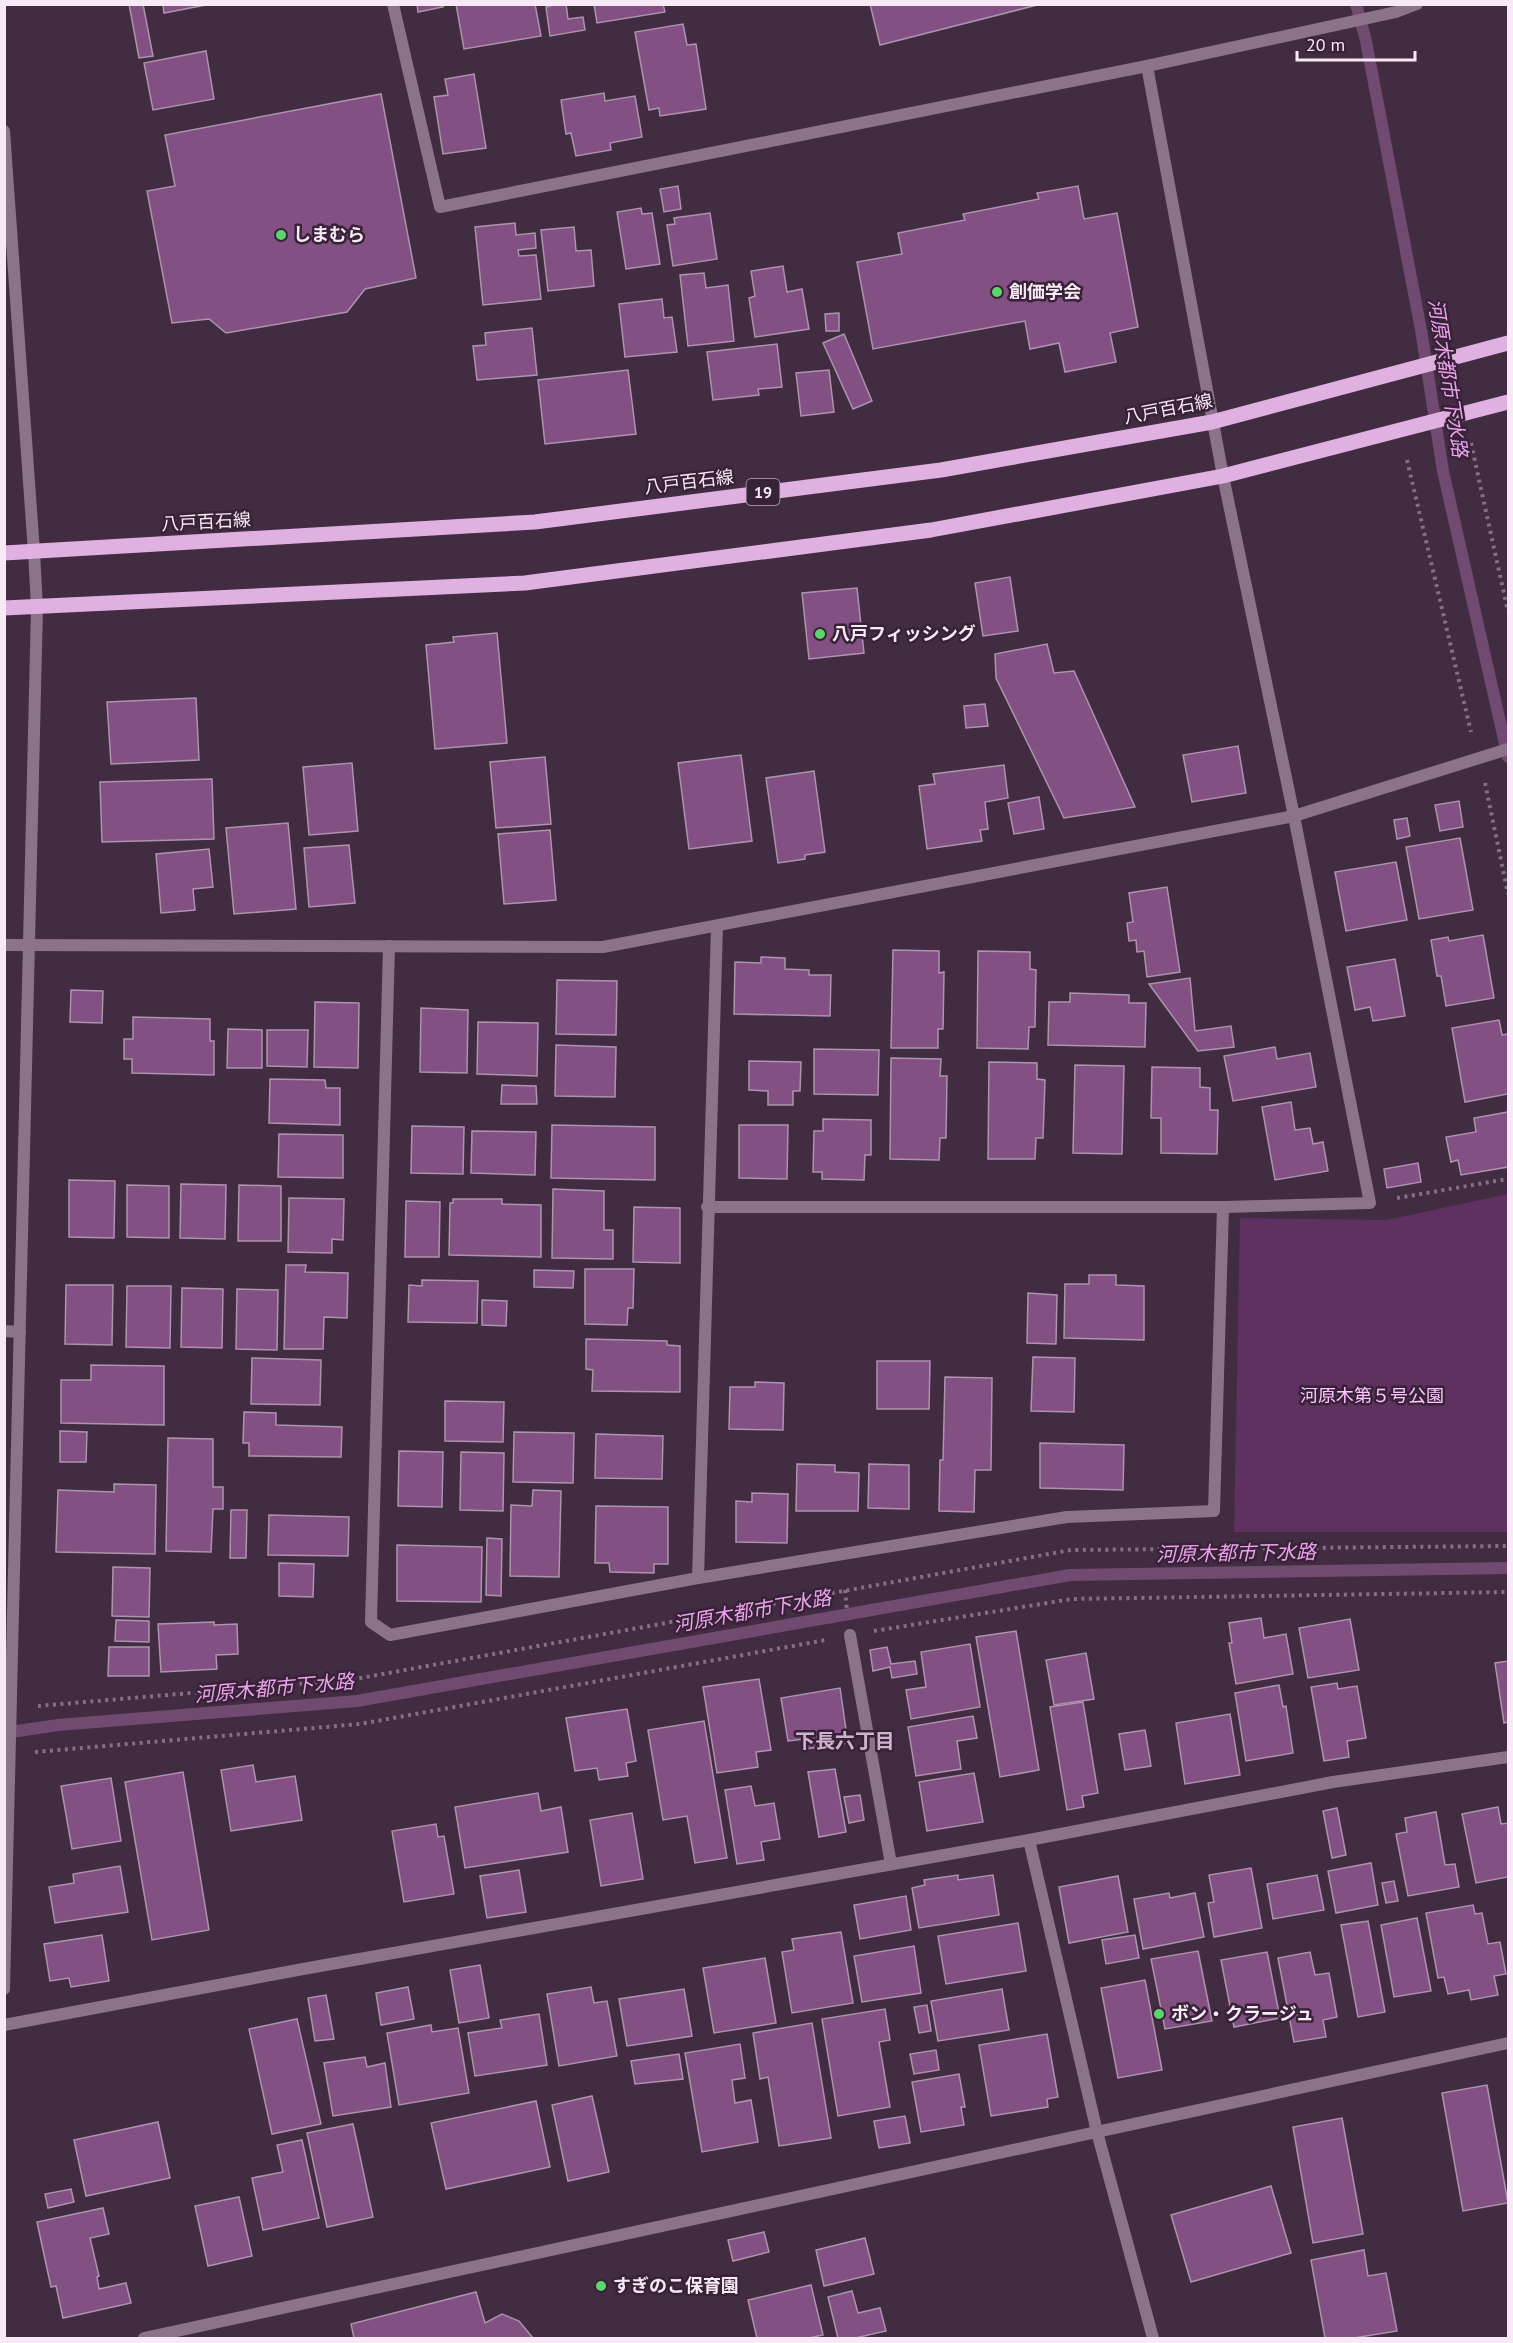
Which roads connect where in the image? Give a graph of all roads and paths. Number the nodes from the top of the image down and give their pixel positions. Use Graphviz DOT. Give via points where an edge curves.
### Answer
graph roads {
  1 [pos="393,4"];
  2 [pos="1416,4"];
  3 [pos="1395,8"];
  4 [pos="1147,66"];
  5 [pos="4,130"];
  6 [pos="7,211"];
  7 [pos="1509,343"];
  8 [pos="1509,402"];
  9 [pos="1212,422"];
  10 [pos="1471,443"];
  11 [pos="1407,460"];
  12 [pos="1222,476"];
  13 [pos="34,552"];
  14 [pos="4,553"];
  15 [pos="37,607"];
  16 [pos="4,608"];
  17 [pos="1509,612"];
  18 [pos="1509,749"];
  19 [pos="1479,758"];
  20 [pos="1294,816"];
  21 [pos="1509,894"];
  22 [pos="717,926"];
  23 [pos="28,944"];
  24 [pos="4,945"];
  25 [pos="389,946"];
  26 [pos="1509,1179"];
  27 [pos="1370,1203"];
  28 [pos="1223,1207"];
  29 [pos="707,1208"];
  30 [pos="4,1331"];
  31 [pos="20,1332"];
  32 [pos="1509,1546"];
  33 [pos="10,1560"];
  34 [pos="698,1578"];
  35 [pos="1509,1592"];
  36 [pos="850,1635"];
  37 [pos="10,1710"];
  38 [pos="9,1756"];
  39 [pos="1509,1756"];
  40 [pos="1029,1840"];
  41 [pos="891,1864"];
  42 [pos="4,1989"];
  43 [pos="4,2025"];
  44 [pos="1509,2043"];
  45 [pos="1097,2132"];
  46 [pos="144,2338"];
  47 [pos="1154,2338"];
  1 -- 4 [label="street" via="440,207"];
  2 -- 3 [label="street"];
  3 -- 4 [label="street"];
  4 -- 9 [label="street"];
  5 -- 6 [label="street"];
  6 -- 13 [label="street"];
  7 -- 9 [label="main road, 八戸百石線 / 19"];
  8 -- 12 [label="main road"];
  9 -- 12 [label="street"];
  9 -- 13 [label="main road, 八戸百石線 / 19" via="941,470 535,522"];
  10 -- 17 [label="path"];
  11 -- 19 [label="path"];
  12 -- 15 [label="main road" via="931,530 525,583"];
  12 -- 20 [label="street"];
  13 -- 14 [label="main road, 八戸百石線 / 19"];
  13 -- 15 [label="street"];
  15 -- 16 [label="main road"];
  15 -- 23 [label="street"];
  18 -- 19 [label="street"];
  19 -- 20 [label="street"];
  19 -- 21 [label="path"];
  20 -- 22 [label="street"];
  20 -- 27 [label="street"];
  22 -- 25 [label="street" via="603,947"];
  22 -- 29 [label="street"];
  23 -- 24 [label="street"];
  23 -- 25 [label="street"];
  23 -- 31 [label="street"];
  25 -- 34 [label="street" via="371,1622 390,1635"];
  26 -- 27 [label="path"];
  27 -- 28 [label="street"];
  28 -- 29 [label="street"];
  28 -- 34 [label="street" via="1214,1511 1067,1517"];
  29 -- 34 [label="street"];
  30 -- 31 [label="street"];
  31 -- 33 [label="street"];
  32 -- 37 [label="path" via="1071,1550 355,1679"];
  33 -- 37 [label="street"];
  35 -- 36 [label="path" via="1072,1599"];
  36 -- 38 [label="path" via="360,1724"];
  36 -- 41 [label="street"];
  37 -- 38 [label="street"];
  38 -- 42 [label="street"];
  39 -- 40 [label="street" via="1333,1782"];
  40 -- 41 [label="street"];
  40 -- 45 [label="street"];
  41 -- 43 [label="street"];
  44 -- 45 [label="street"];
  45 -- 46 [label="street"];
  45 -- 47 [label="street"];
}
